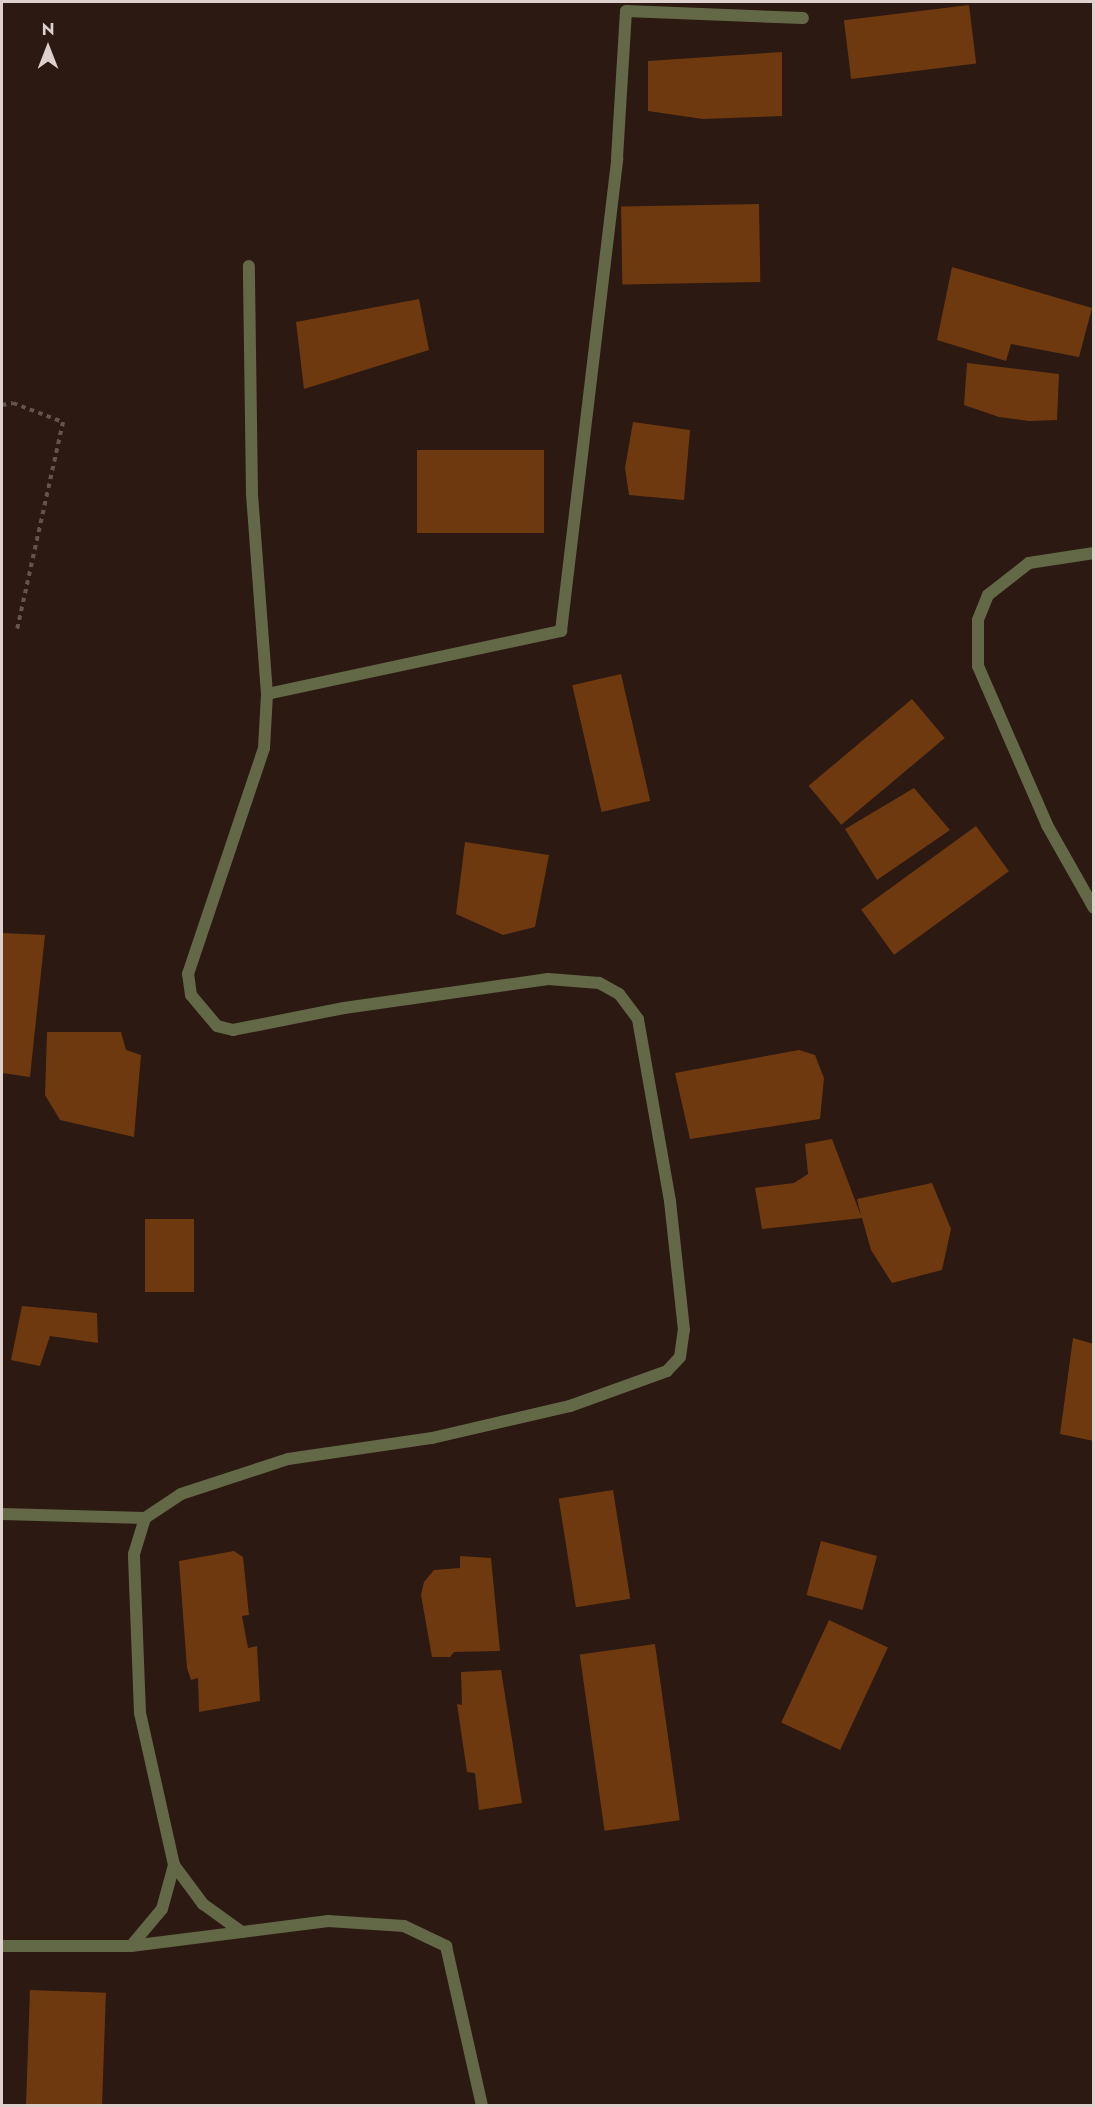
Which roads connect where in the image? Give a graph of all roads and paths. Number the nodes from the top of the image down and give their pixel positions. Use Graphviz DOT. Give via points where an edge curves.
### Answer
graph roads {
  1 [pos="803,18"];
  2 [pos="249,266"];
  3 [pos="2,405"];
  4 [pos="1094,553"];
  5 [pos="17,629"];
  6 [pos="267,694"];
  7 [pos="1094,908"];
  8 [pos="2,1514"];
  9 [pos="145,1518"];
  10 [pos="174,1865"];
  11 [pos="242,1932"];
  12 [pos="2,1946"];
  13 [pos="131,1946"];
  14 [pos="482,2106"];
  1 -- 6 [label="street" via="626,11 617,158 561,631"];
  2 -- 6 [label="street" via="252,493"];
  3 -- 5 [label="path" via="13,404 63,422"];
  4 -- 7 [label="street" via="1029,563 988,595 978,620 978,666 1047,825"];
  6 -- 9 [label="street" via="264,748 188,974 190,995 217,1026 232,1030 344,1008 548,979 599,983 619,994 638,1019 670,1201 684,1330 680,1357 667,1371 570,1406 432,1438 288,1459 180,1494"];
  8 -- 9 [label="street"];
  9 -- 10 [label="street" via="134,1554 140,1713"];
  10 -- 11 [label="street" via="203,1904"];
  10 -- 13 [label="street" via="162,1909"];
  11 -- 13 [label="street"];
  11 -- 14 [label="street" via="328,1921 404,1926 446,1946"];
  12 -- 13 [label="street"];
}
